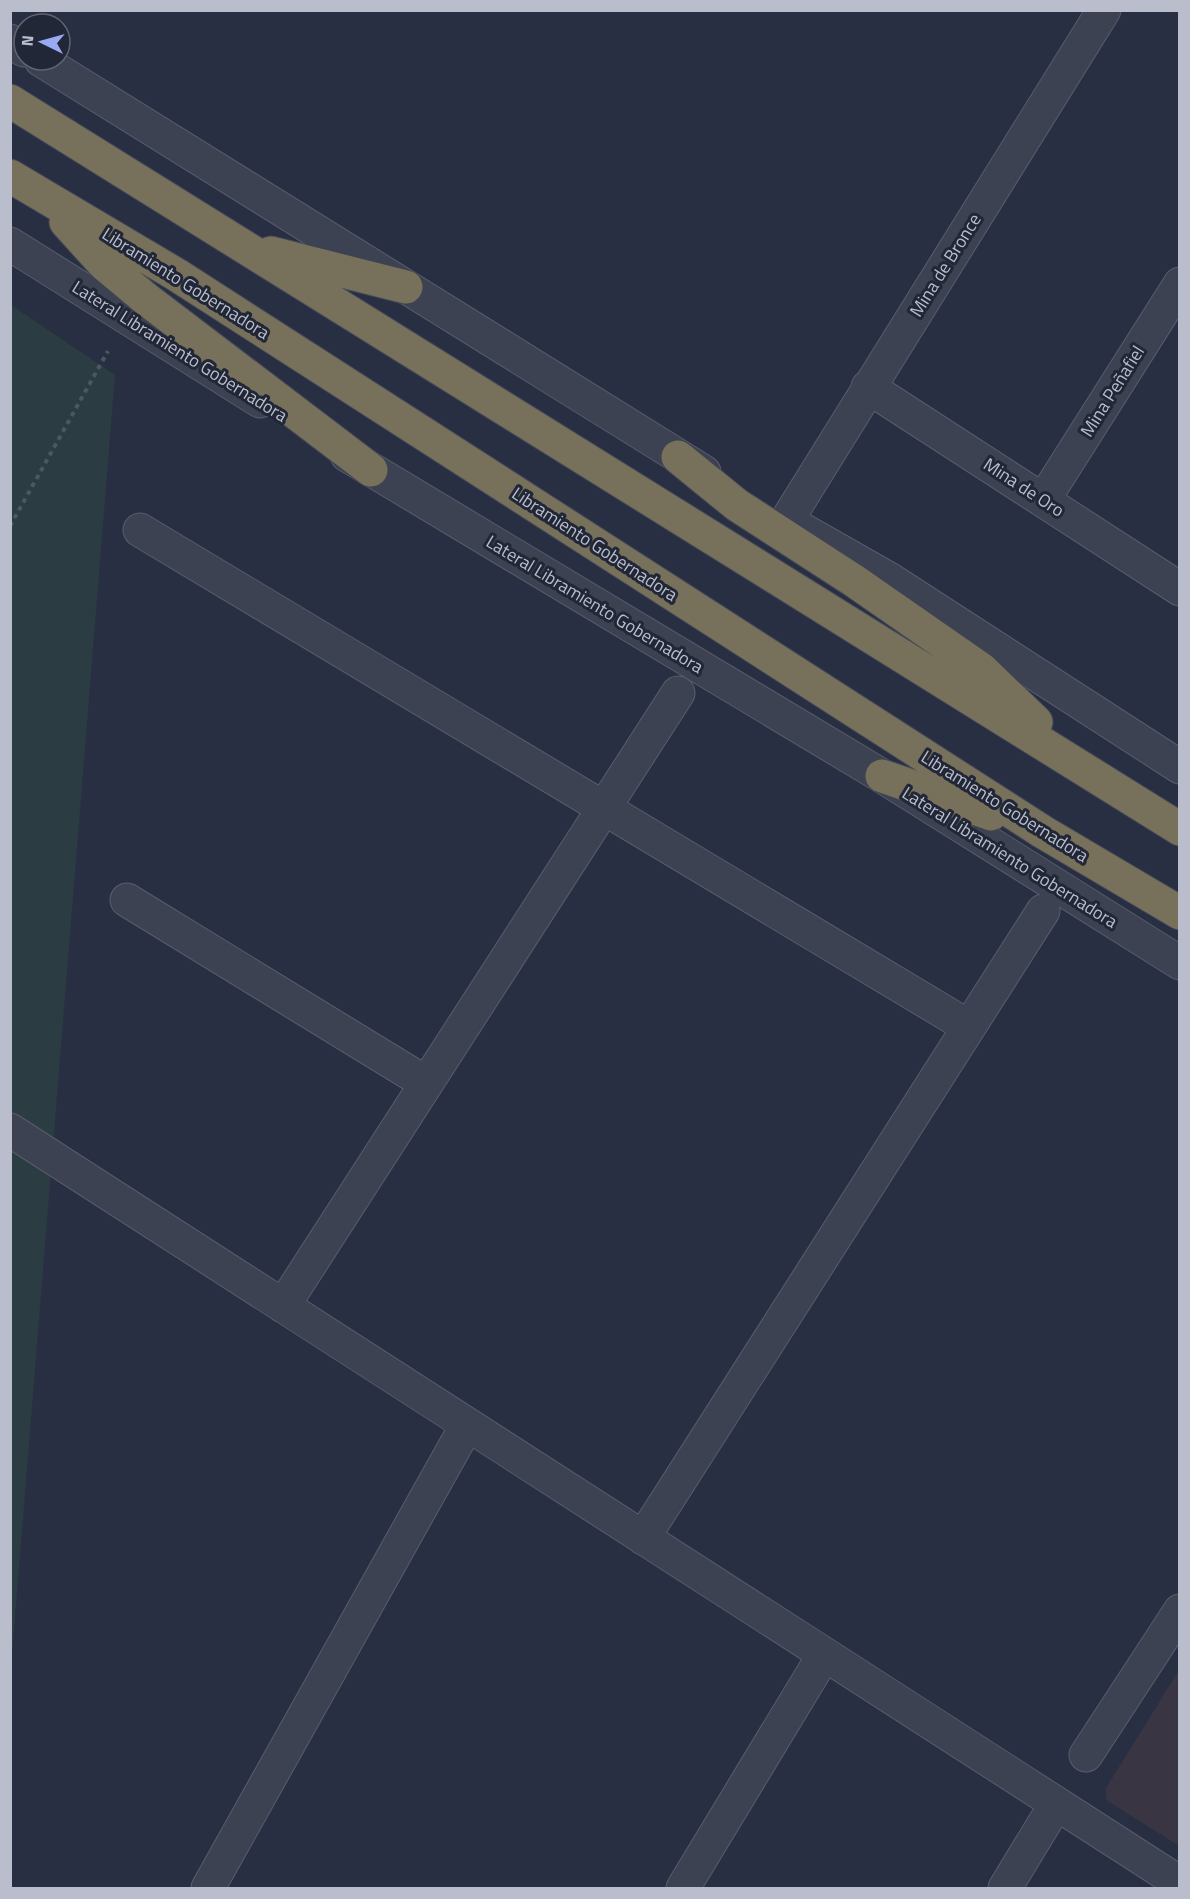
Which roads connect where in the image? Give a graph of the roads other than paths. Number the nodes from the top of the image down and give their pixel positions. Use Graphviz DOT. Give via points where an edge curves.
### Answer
graph roads {
  1 [pos="1104,10"];
  2 [pos="60,72"];
  3 [pos="10,101"];
  4 [pos="10,176"];
  5 [pos="45,198"];
  6 [pos="10,244"];
  7 [pos="242,246"];
  8 [pos="1179,284"];
  9 [pos="406,287"];
  10 [pos="868,387"];
  11 [pos="678,457"];
  12 [pos="371,470"];
  13 [pos="1044,499"];
  14 [pos="787,520"];
  15 [pos="140,530"];
  16 [pos="1179,589"];
  17 [pos="678,693"];
  18 [pos="1179,767"];
  19 [pos="1082,768"];
  20 [pos="882,776"];
  21 [pos="604,808"];
  22 [pos="1179,829"];
  23 [pos="1043,832"];
  24 [pos="128,900"];
  25 [pos="1043,911"];
  26 [pos="1179,913"];
  27 [pos="1179,963"];
  28 [pos="969,1027"];
  29 [pos="426,1083"];
  30 [pos="10,1130"];
  31 [pos="283,1306"];
  32 [pos="467,1425"];
  33 [pos="643,1538"];
  34 [pos="1179,1611"];
  35 [pos="824,1655"];
  36 [pos="1086,1755"];
  37 [pos="1056,1804"];
  38 [pos="1179,1883"];
  39 [pos="208,1888"];
  40 [pos="683,1888"];
  41 [pos="1005,1888"];
  1 -- 10 [label="street, Mina de Bronce"];
  2 -- 9 [label="street"];
  3 -- 7 [label="highway"];
  4 -- 5 [label="highway, Libramiento Gobernadora"];
  5 -- 12 [label="highway" via="104,264"];
  5 -- 23 [label="highway, Libramiento Gobernadora" via="177,275"];
  6 -- 12 [label="street, Lateral Libramiento Gobernadora"];
  7 -- 9 [label="highway"];
  7 -- 19 [label="highway"];
  8 -- 13 [label="street, Mina Peñafiel"];
  9 -- 11 [label="street"];
  10 -- 13 [label="street, Mina de Oro"];
  10 -- 14 [label="street, Mina de Bronce"];
  11 -- 14 [label="street"];
  11 -- 19 [label="highway" via="737,505 981,669"];
  12 -- 20 [label="street, Lateral Libramiento Gobernadora"];
  13 -- 16 [label="street, Mina de Oro"];
  14 -- 18 [label="street" via="889,579"];
  15 -- 21 [label="street"];
  17 -- 21 [label="street"];
  19 -- 22 [label="highway"];
  20 -- 23 [label="highway"];
  20 -- 27 [label="street, Lateral Libramiento Gobernadora"];
  21 -- 28 [label="street"];
  21 -- 29 [label="street"];
  23 -- 26 [label="highway, Libramiento Gobernadora"];
  24 -- 29 [label="street"];
  25 -- 28 [label="street"];
  28 -- 33 [label="street"];
  29 -- 31 [label="street"];
  30 -- 31 [label="street"];
  31 -- 32 [label="street"];
  32 -- 33 [label="street"];
  32 -- 39 [label="street"];
  33 -- 35 [label="street"];
  34 -- 36 [label="street"];
  35 -- 37 [label="street"];
  35 -- 40 [label="street"];
  37 -- 38 [label="street"];
  37 -- 41 [label="street"];
}
